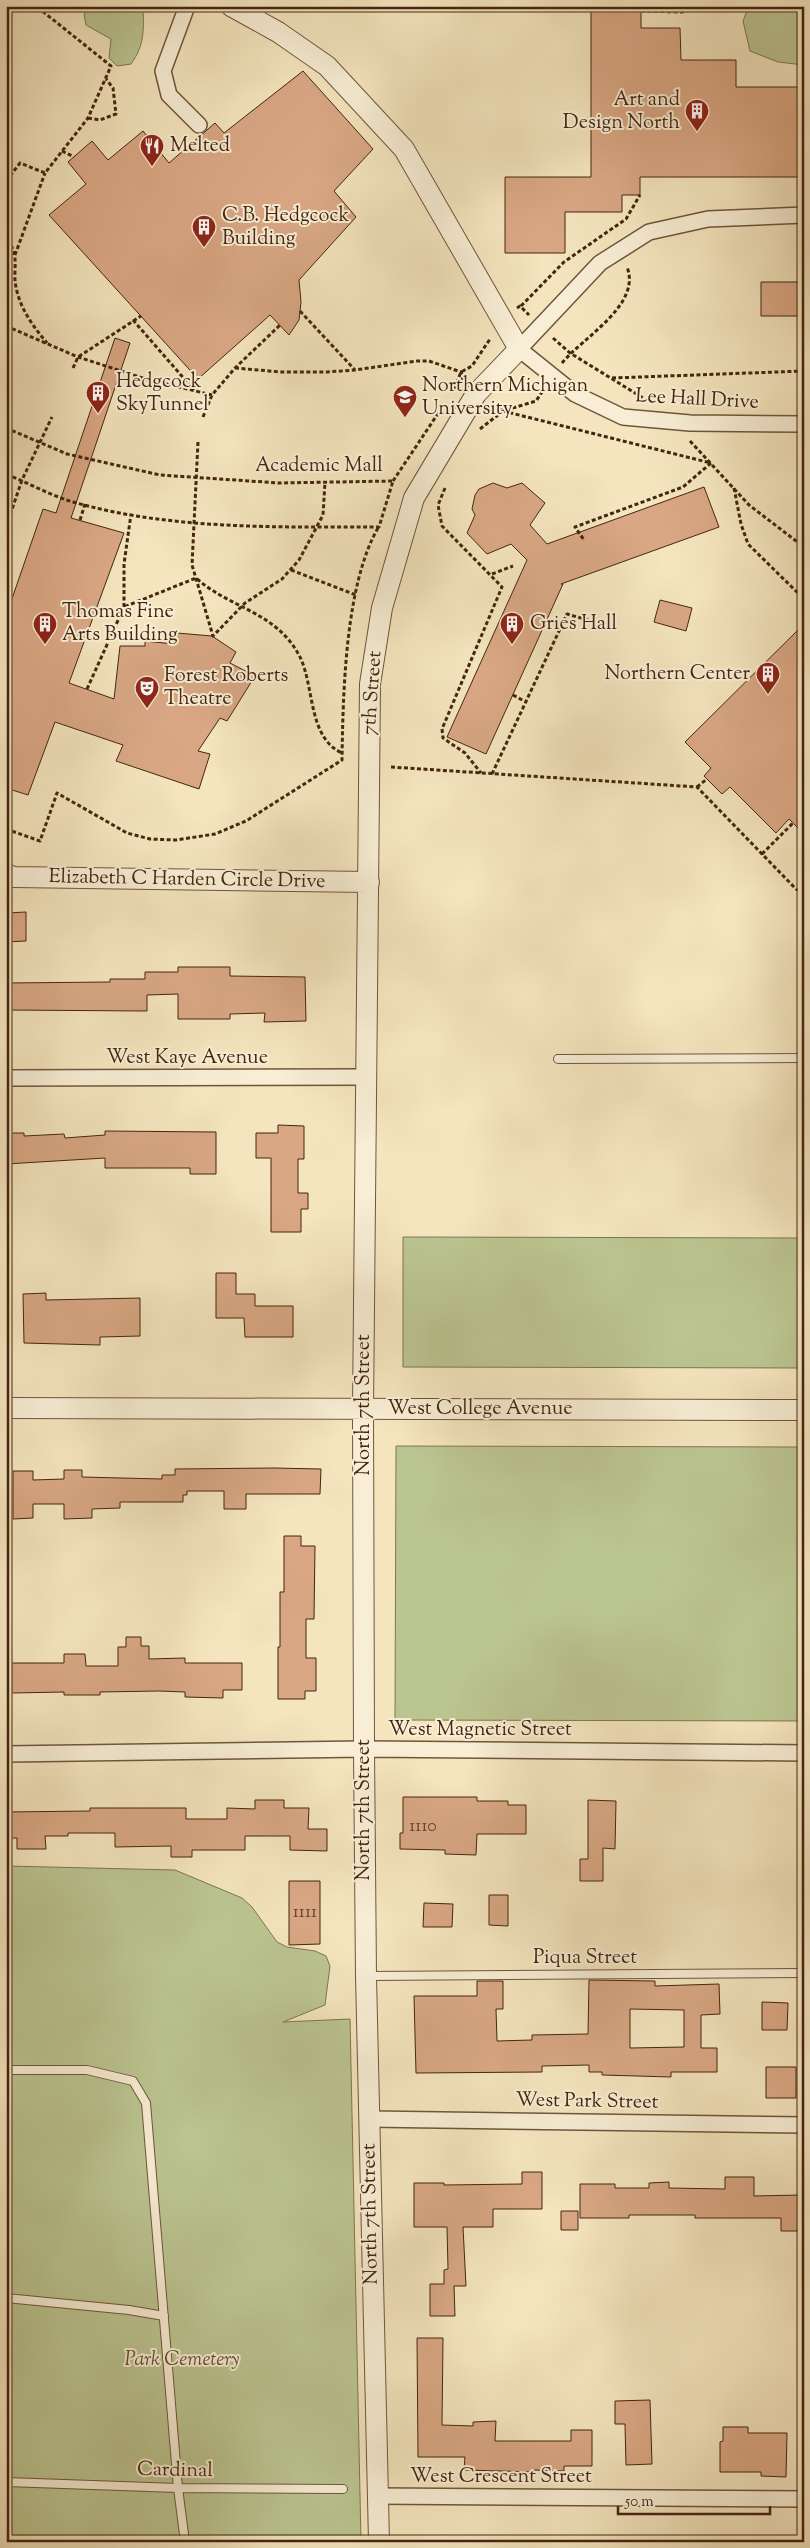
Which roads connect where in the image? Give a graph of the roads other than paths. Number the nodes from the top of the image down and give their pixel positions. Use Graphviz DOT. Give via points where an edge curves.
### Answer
graph roads {
  1 [pos="187,6"];
  2 [pos="231,6"];
  3 [pos="199,125"];
  4 [pos="804,215"];
  5 [pos="519,349"];
  6 [pos="804,424"];
  7 [pos="6,874"];
  8 [pos="369,882"];
  9 [pos="804,1058"];
  10 [pos="558,1059"];
  11 [pos="368,1077"];
  12 [pos="6,1078"];
  13 [pos="6,1408"];
  14 [pos="363,1409"];
  15 [pos="804,1410"];
  16 [pos="364,1749"];
  17 [pos="804,1753"];
  18 [pos="6,1754"];
  19 [pos="804,1973"];
  20 [pos="366,1976"];
  21 [pos="6,2070"];
  22 [pos="369,2119"];
  23 [pos="804,2124"];
  24 [pos="6,2298"];
  25 [pos="164,2316"];
  26 [pos="6,2482"];
  27 [pos="178,2488"];
  28 [pos="343,2489"];
  29 [pos="378,2496"];
  30 [pos="804,2499"];
  31 [pos="185,2542"];
  32 [pos="379,2542"];
  1 -- 3 [label="street" via="163,71 169,95"];
  2 -- 5 [label="street" via="278,32 327,66 404,149"];
  4 -- 5 [label="street" via="708,219 649,232 600,263"];
  5 -- 6 [label="street, Lee Hall Drive" via="575,394 623,417"];
  5 -- 8 [label="street, 7th Street" via="476,394 414,498 382,608 370,684"];
  7 -- 8 [label="street, Elizabeth C Harden Circle Drive" via="23,877"];
  8 -- 11 [label="street, 7th Street"];
  9 -- 10 [label="lane"];
  11 -- 12 [label="street, West Kaye Avenue"];
  11 -- 14 [label="street, North 7th Street"];
  13 -- 14 [label="street, West College Avenue"];
  14 -- 15 [label="street, West College Avenue"];
  14 -- 16 [label="street, North 7th Street"];
  16 -- 17 [label="street, West Magnetic Street"];
  16 -- 18 [label="street, West Magnetic Street"];
  16 -- 20 [label="street, North 7th Street"];
  19 -- 20 [label="lane, Piqua Street"];
  20 -- 22 [label="street, North 7th Street"];
  21 -- 25 [label="lane" via="87,2070 133,2081 146,2103"];
  22 -- 23 [label="street, West Park Street"];
  22 -- 29 [label="street, North 7th Street"];
  24 -- 25 [label="lane"];
  25 -- 27 [label="lane"];
  26 -- 27 [label="lane, Cardinal"];
  27 -- 28 [label="lane, Cardinal"];
  27 -- 31 [label="lane"];
  29 -- 30 [label="street, West Crescent Street"];
  29 -- 32 [label="street, North 7th Street"];
}
